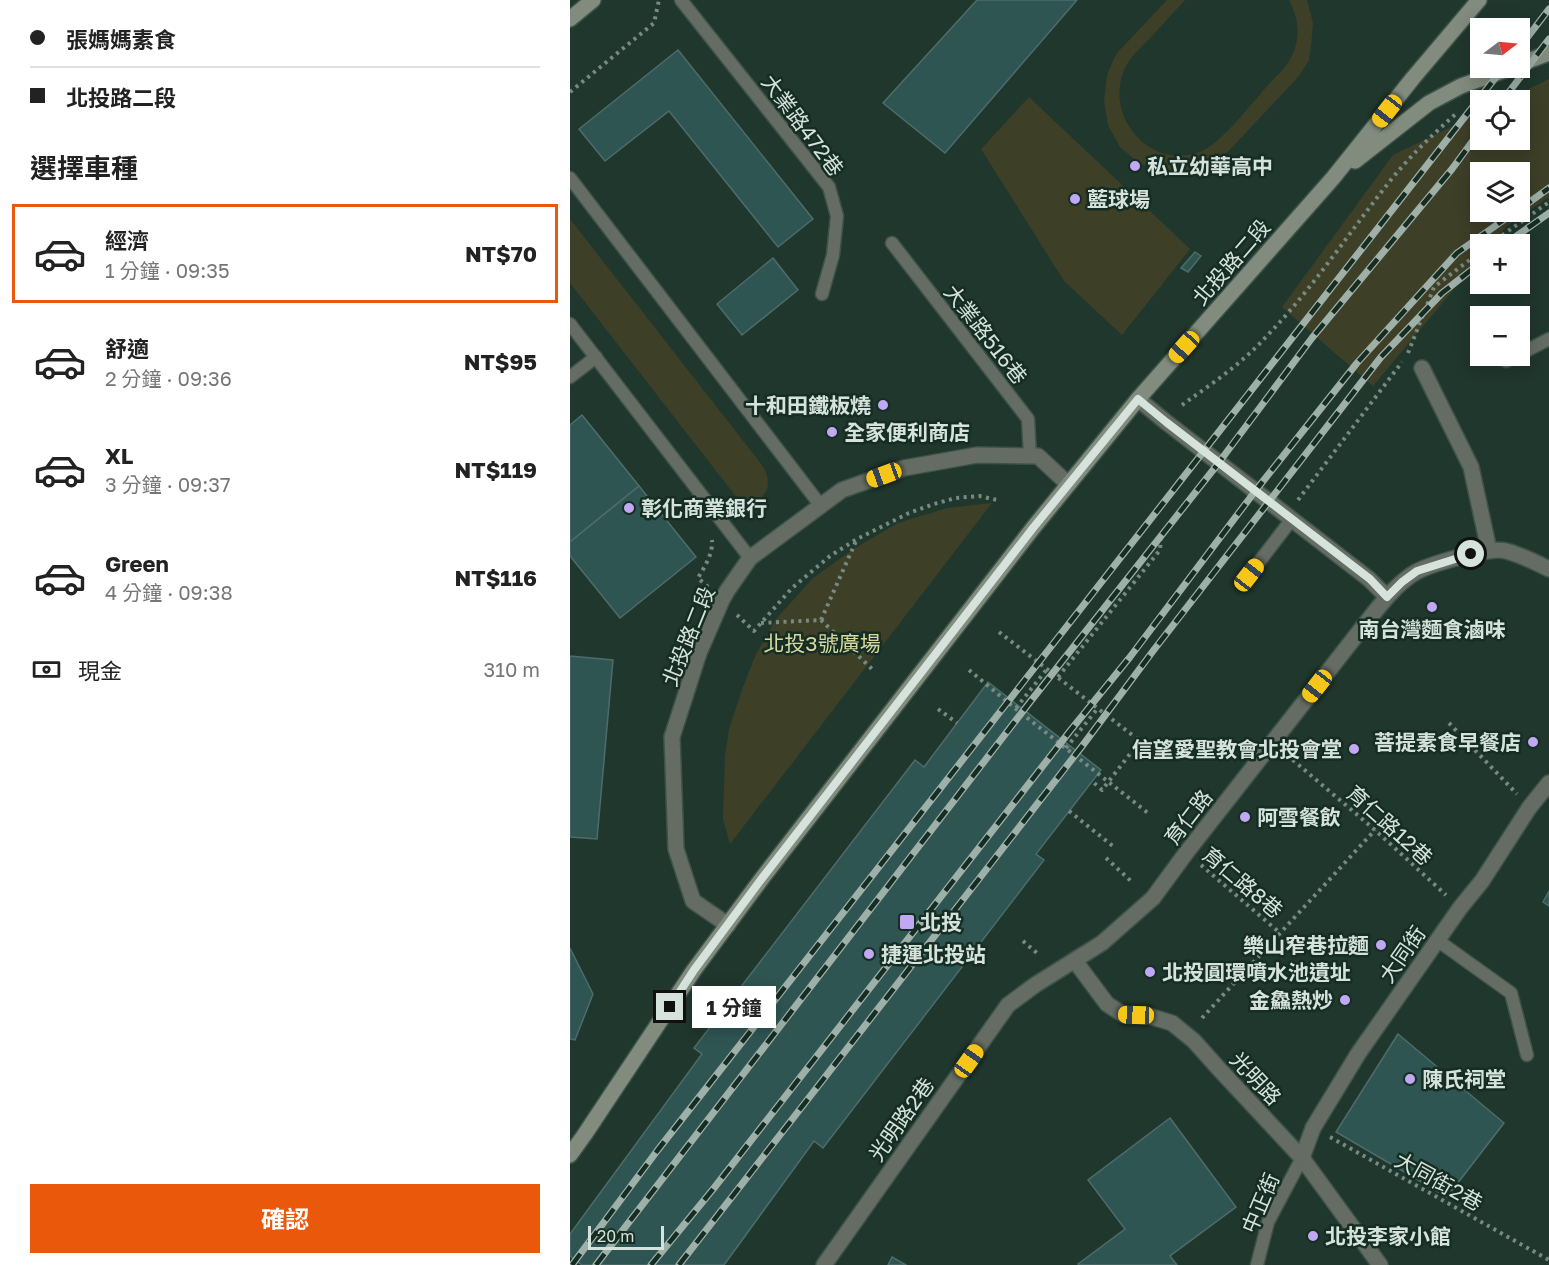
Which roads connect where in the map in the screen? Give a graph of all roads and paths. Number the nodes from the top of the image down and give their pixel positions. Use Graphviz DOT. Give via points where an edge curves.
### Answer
graph roads {
  1 [pos="593,0"];
  2 [pos="659,0"];
  3 [pos="681,0"];
  4 [pos="1479,0"];
  5 [pos="570,19"];
  6 [pos="1549,53"];
  7 [pos="1530,60"];
  8 [pos="1483,78"];
  9 [pos="570,92"];
  10 [pos="1458,112"];
  11 [pos="570,178"];
  12 [pos="1333,178"];
  13 [pos="1549,202"];
  14 [pos="1504,234"];
  15 [pos="892,243"];
  16 [pos="1470,260"];
  17 [pos="822,294"];
  18 [pos="570,324"];
  19 [pos="1549,339"];
  20 [pos="1530,349"];
  21 [pos="596,357"];
  22 [pos="1422,368"];
  23 [pos="570,377"];
  24 [pos="1138,399"];
  25 [pos="1182,405"];
  26 [pos="1030,456"];
  27 [pos="1209,475"];
  28 [pos="1068,484"];
  29 [pos="997,500"];
  30 [pos="1297,500"];
  31 [pos="821,506"];
  32 [pos="1292,519"];
  33 [pos="856,539"];
  34 [pos="1489,550"];
  35 [pos="750,558"];
  36 [pos="1549,569"];
  37 [pos="1249,575"];
  38 [pos="1387,597"];
  39 [pos="821,620"];
  40 [pos="760,623"];
  41 [pos="754,631"];
  42 [pos="999,632"];
  43 [pos="872,669"];
  44 [pos="1047,669"];
  45 [pos="969,670"];
  46 [pos="1058,677"];
  47 [pos="1098,708"];
  48 [pos="938,709"];
  49 [pos="1016,709"];
  50 [pos="957,723"];
  51 [pos="1449,723"];
  52 [pos="1275,740"];
  53 [pos="1066,748"];
  54 [pos="1092,781"];
  55 [pos="1108,782"];
  56 [pos="1549,783"];
  57 [pos="1529,808"];
  58 [pos="1069,811"];
  59 [pos="1148,813"];
  60 [pos="1375,830"];
  61 [pos="1114,847"];
  62 [pos="1186,854"];
  63 [pos="1106,858"];
  64 [pos="1132,882"];
  65 [pos="1460,908"];
  66 [pos="728,925"];
  67 [pos="1280,933"];
  68 [pos="1437,940"];
  69 [pos="1023,941"];
  70 [pos="1038,954"];
  71 [pos="1075,961"];
  72 [pos="1202,1018"];
  73 [pos="1527,1055"];
  74 [pos="1313,1128"];
  75 [pos="570,1155"];
  76 [pos="1302,1158"];
  77 [pos="1549,1260"];
  78 [pos="824,1265"];
  79 [pos="1257,1265"];
  80 [pos="1380,1265"];
  1 -- 5 [label="street"];
  2 -- 9 [label="path" via="654,23"];
  3 -- 17 [label="lane, 大業路472巷" via="829,188 837,216 833,255"];
  4 -- 12 [label="street"];
  6 -- 7 [label="street"];
  8 -- 12 [label="street" via="1429,104"];
  10 -- 25 [label="path" via="1391,180 1305,293 1263,341"];
  11 -- 31 [label="lane"];
  12 -- 24 [label="street, 北投路二段"];
  13 -- 14 [label="path"];
  15 -- 26 [label="lane, 大業路516巷" via="1028,419"];
  16 -- 30 [label="path" via="1434,287 1407,355"];
  18 -- 21 [label="lane"];
  19 -- 20 [label="lane"];
  21 -- 23 [label="lane"];
  21 -- 35 [label="lane"];
  22 -- 34 [label="street" via="1471,467"];
  24 -- 28 [label="street, 北投路二段"];
  24 -- 32 [label="street"];
  26 -- 28 [label="street, 北投路二段" via="1038,456"];
  26 -- 31 [label="street, 北投路二段" via="977,454 904,468 842,490"];
  27 -- 46 [label="path" via="1161,537 1160,550"];
  28 -- 66 [label="street, 北投路二段"];
  29 -- 33 [label="path" via="979,496 934,504"];
  31 -- 35 [label="street, 北投路二段"];
  32 -- 37 [label="lane"];
  32 -- 38 [label="street" via="1370,579"];
  33 -- 39 [label="path"];
  33 -- 40 [label="path" via="792,588"];
  34 -- 36 [label="street, 育仁路" via="1505,550"];
  34 -- 38 [label="street, 育仁路" via="1417,571"];
  35 -- 66 [label="street, 北投路二段" via="717,610 672,737 676,849 693,901"];
  38 -- 52 [label="street, 育仁路"];
  39 -- 40 [label="path"];
  39 -- 43 [label="path"];
  40 -- 41 [label="path"];
  42 -- 44 [label="path"];
  44 -- 46 [label="path"];
  44 -- 49 [label="path"];
  45 -- 49 [label="path"];
  46 -- 47 [label="path"];
  47 -- 53 [label="path"];
  47 -- 55 [label="path" via="1140,741"];
  48 -- 50 [label="path"];
  49 -- 53 [label="path"];
  51 -- 57 [label="path"];
  52 -- 60 [label="path, 育仁路12巷" via="1289,758"];
  52 -- 62 [label="street, 育仁路"];
  53 -- 55 [label="path"];
  54 -- 55 [label="path" via="1102,790"];
  55 -- 59 [label="path"];
  56 -- 57 [label="street, 大同街"];
  57 -- 65 [label="street, 大同街"];
  58 -- 61 [label="path"];
  60 -- 65 [label="path, 育仁路12巷"];
  60 -- 67 [label="path"];
  62 -- 67 [label="path, 育仁路8巷"];
  62 -- 71 [label="street, 育仁路" via="1153,898"];
  63 -- 64 [label="path"];
  65 -- 68 [label="street, 大同街"];
  66 -- 75 [label="street, 北投路二段"];
  67 -- 72 [label="path"];
  68 -- 73 [label="lane" via="1512,993"];
  68 -- 74 [label="street, 大同街" via="1358,1054"];
  69 -- 70 [label="path"];
  71 -- 76 [label="street, 光明路" via="1107,1004 1124,1015 1149,1016 1172,1023 1194,1041"];
  71 -- 78 [label="street, 光明路2巷" via="1008,1005"];
  74 -- 76 [label="street, 大同街"];
  74 -- 77 [label="path, 大同街2巷"];
  76 -- 79 [label="lane, 中正街" via="1268,1222"];
  76 -- 80 [label="street, 光明路"];
}
